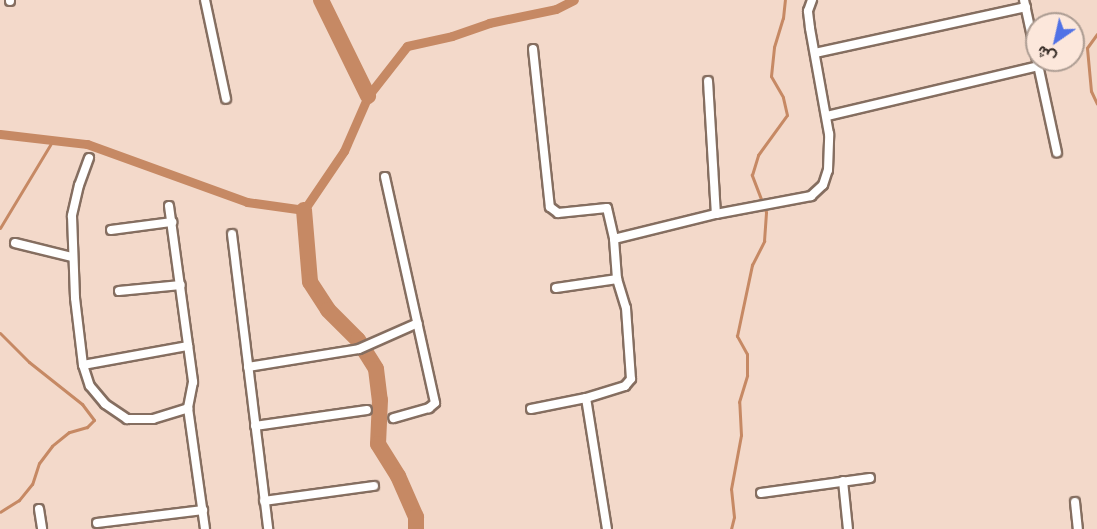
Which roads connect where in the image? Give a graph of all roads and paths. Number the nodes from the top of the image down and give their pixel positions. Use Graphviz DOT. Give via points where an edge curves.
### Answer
graph roads {
  1 [pos="205,0"];
  2 [pos="812,0"];
  3 [pos="1025,4"];
  4 [pos="533,49"];
  5 [pos="815,53"];
  6 [pos="1025,69"];
  7 [pos="1039,72"];
  8 [pos="708,81"];
  9 [pos="226,99"];
  10 [pos="827,116"];
  11 [pos="1057,152"];
  12 [pos="89,158"];
  13 [pos="385,177"];
  14 [pos="169,206"];
  15 [pos="716,214"];
  16 [pos="172,222"];
  17 [pos="111,230"];
  18 [pos="232,234"];
  19 [pos="614,239"];
  20 [pos="15,243"];
  21 [pos="72,257"];
  22 [pos="617,279"];
  23 [pos="181,285"];
  24 [pos="556,288"];
  25 [pos="119,291"];
  26 [pos="418,323"];
  27 [pos="188,346"];
  28 [pos="83,365"];
  29 [pos="248,368"];
  30 [pos="586,398"];
  31 [pos="188,408"];
  32 [pos="531,408"];
  33 [pos="368,410"];
  34 [pos="393,418"];
  35 [pos="255,426"];
  36 [pos="870,478"];
  37 [pos="843,481"];
  38 [pos="374,486"];
  39 [pos="761,493"];
  40 [pos="264,501"];
  41 [pos="1075,502"];
  42 [pos="39,509"];
  43 [pos="203,510"];
  44 [pos="97,523"];
  45 [pos="42,529"];
  46 [pos="205,529"];
  47 [pos="268,529"];
  48 [pos="607,529"];
  49 [pos="848,529"];
  50 [pos="1078,529"];
  1 -- 9 [label="street"];
  2 -- 5 [label="street" via="808,11"];
  3 -- 5 [label="street"];
  4 -- 19 [label="street" via="549,207 558,213 607,208"];
  5 -- 10 [label="street"];
  6 -- 10 [label="street"];
  7 -- 11 [label="street"];
  8 -- 15 [label="street"];
  10 -- 15 [label="street" via="828,170 823,185 811,196"];
  12 -- 21 [label="street" via="72,216"];
  13 -- 26 [label="street"];
  14 -- 16 [label="street"];
  15 -- 19 [label="street"];
  16 -- 17 [label="street"];
  16 -- 23 [label="street"];
  18 -- 29 [label="street"];
  19 -- 22 [label="street"];
  20 -- 21 [label="street"];
  21 -- 28 [label="street"];
  22 -- 24 [label="street"];
  22 -- 30 [label="street" via="626,308 631,379 625,386"];
  23 -- 25 [label="street"];
  23 -- 27 [label="street"];
  26 -- 29 [label="street" via="360,349"];
  26 -- 34 [label="street" via="435,403"];
  27 -- 28 [label="street"];
  27 -- 31 [label="street" via="193,382"];
  28 -- 31 [label="street" via="90,386 105,404 127,419 153,419"];
  29 -- 35 [label="street"];
  30 -- 32 [label="street"];
  30 -- 48 [label="street"];
  31 -- 43 [label="street"];
  33 -- 35 [label="street"];
  35 -- 40 [label="street"];
  36 -- 37 [label="street"];
  37 -- 39 [label="street"];
  37 -- 49 [label="street"];
  38 -- 40 [label="street"];
  40 -- 47 [label="street"];
  41 -- 50 [label="street"];
  42 -- 45 [label="street"];
  43 -- 44 [label="street"];
  43 -- 46 [label="street"];
}
